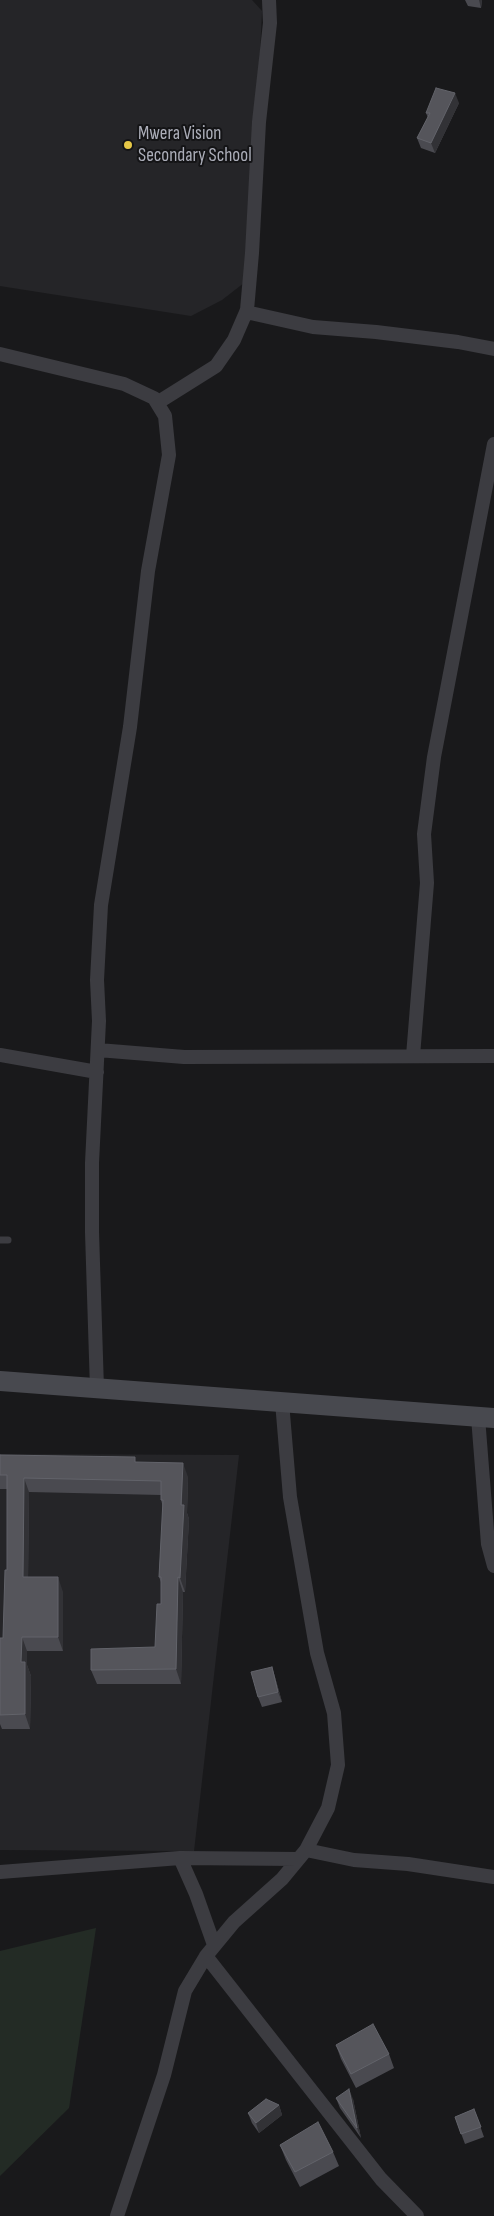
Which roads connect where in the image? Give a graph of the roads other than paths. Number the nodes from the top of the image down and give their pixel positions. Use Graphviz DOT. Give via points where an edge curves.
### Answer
graph roads {
  1 [pos="269,0"];
  2 [pos="246,312"];
  3 [pos="494,349"];
  4 [pos="0,354"];
  5 [pos="157,403"];
  6 [pos="494,444"];
  7 [pos="98,1050"];
  8 [pos="0,1055"];
  9 [pos="413,1056"];
  10 [pos="494,1056"];
  11 [pos="97,1072"];
  12 [pos="0,1382"];
  13 [pos="97,1389"];
  14 [pos="282,1402"];
  15 [pos="486,1417"];
  16 [pos="494,1566"];
  17 [pos="302,1854"];
  18 [pos="180,1858"];
  19 [pos="0,1872"];
  20 [pos="494,1877"];
  21 [pos="210,1950"];
  22 [pos="117,2216"];
  23 [pos="417,2216"];
  1 -- 2 [label="street" via="270,23 259,122 252,262"];
  2 -- 3 [label="street" via="313,327 376,332"];
  2 -- 5 [label="street" via="234,340 216,366"];
  4 -- 5 [label="street" via="124,384 154,398"];
  5 -- 7 [label="street" via="165,416 169,455 148,570 130,727 101,905"];
  6 -- 9 [label="street" via="434,757 424,834 427,883"];
  7 -- 9 [label="street" via="184,1057"];
  7 -- 11 [label="street"];
  8 -- 11 [label="street"];
  9 -- 10 [label="street"];
  11 -- 13 [label="street" via="92,1163"];
  12 -- 13 [label="main road"];
  13 -- 14 [label="main road"];
  14 -- 15 [label="main road"];
  14 -- 17 [label="street" via="290,1497 317,1653 334,1712 338,1765 328,1808"];
  15 -- 16 [label="street" via="488,1544"];
  17 -- 18 [label="street"];
  17 -- 20 [label="street" via="408,1864"];
  17 -- 21 [label="street" via="282,1879 234,1922"];
  18 -- 19 [label="street"];
  18 -- 21 [label="street" via="196,1894"];
  21 -- 22 [label="street" via="185,1991 164,2075"];
  21 -- 23 [label="street" via="381,2179"];
}
